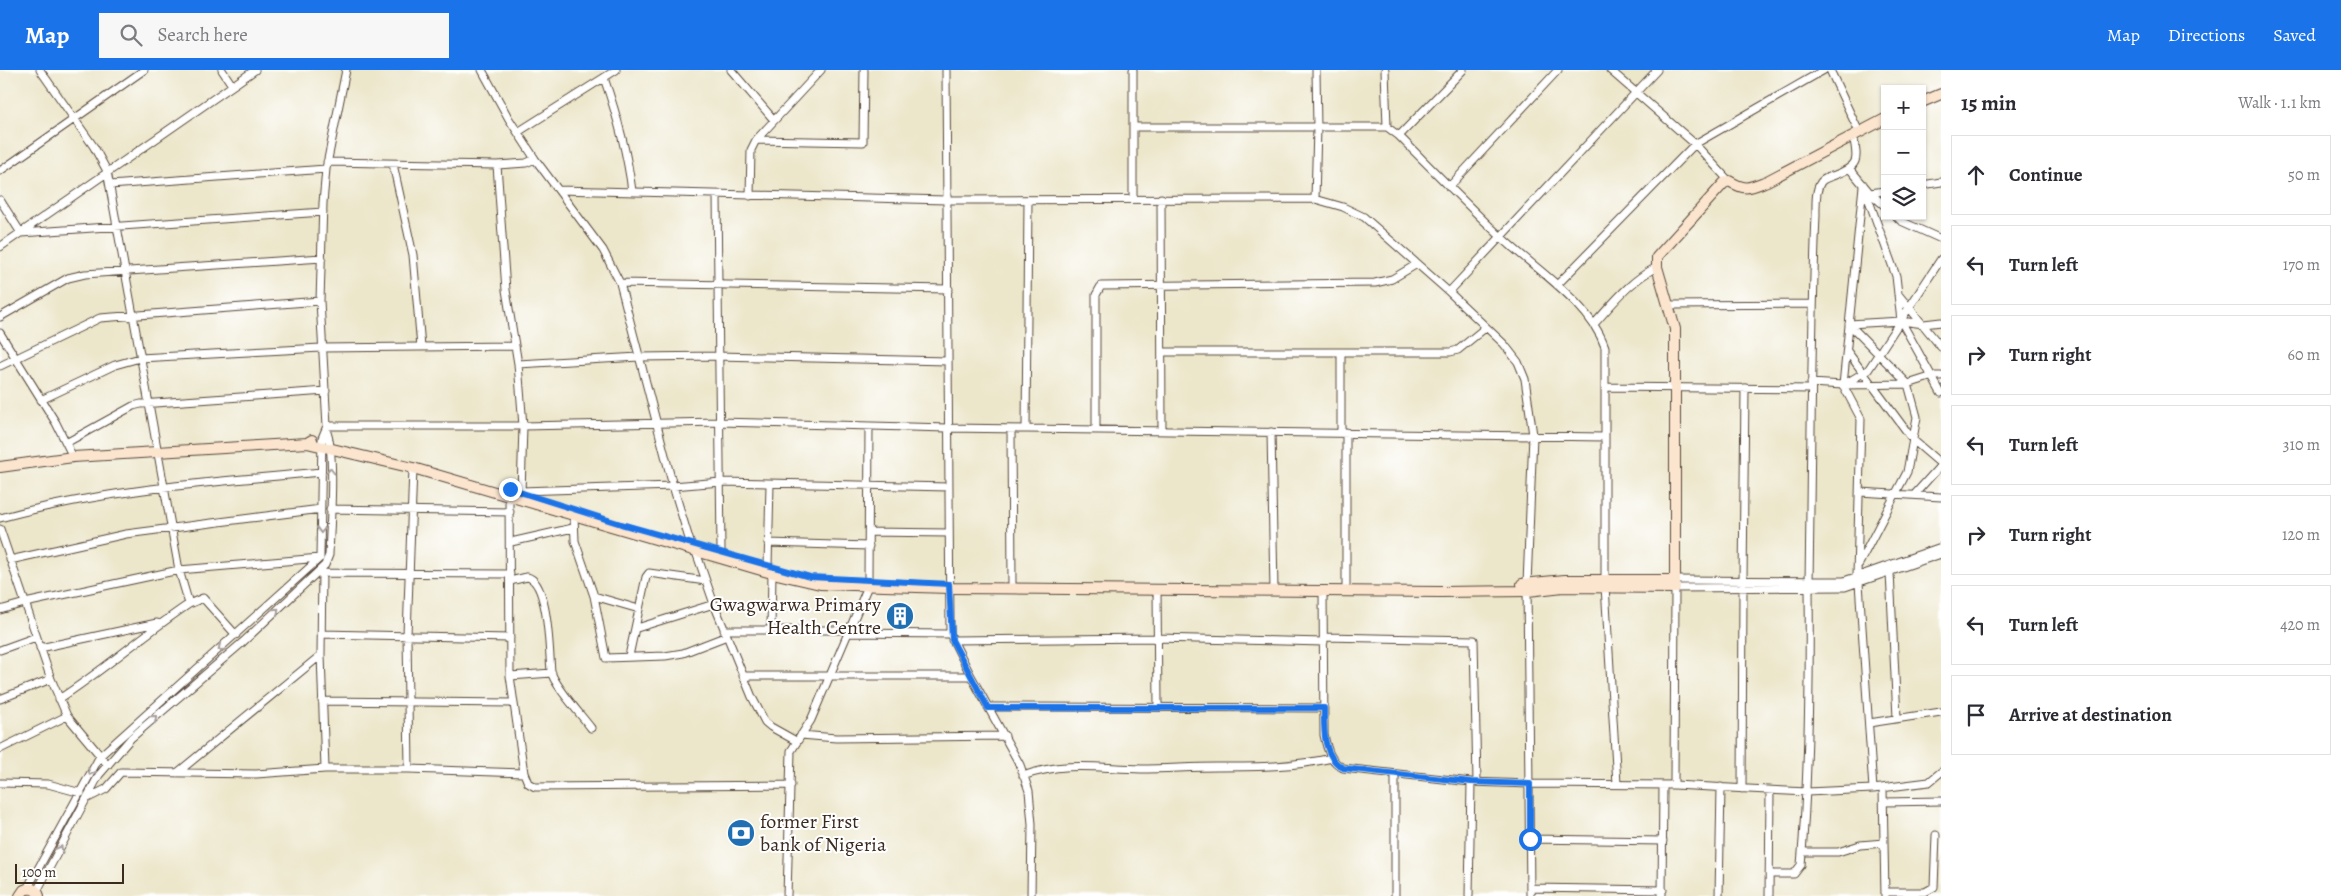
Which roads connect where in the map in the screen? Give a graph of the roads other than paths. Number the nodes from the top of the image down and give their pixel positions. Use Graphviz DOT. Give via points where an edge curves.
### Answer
graph roads {
  1 [pos="40,70"];
  2 [pos="144,70"];
  3 [pos="222,70"];
  4 [pos="255,70"];
  5 [pos="346,70"];
  6 [pos="483,70"];
  7 [pos="616,70"];
  8 [pos="731,70"];
  9 [pos="821,70"];
  10 [pos="864,70"];
  11 [pos="946,70"];
  12 [pos="1133,70"];
  13 [pos="1316,70"];
  14 [pos="1385,70"];
  15 [pos="1463,70"];
  16 [pos="1558,70"];
  17 [pos="1610,70"];
  18 [pos="1657,70"];
  19 [pos="1824,70"];
  20 [pos="1830,70"];
  21 [pos="604,78"];
  22 [pos="232,84"];
  23 [pos="1635,93"];
  24 [pos="1941,94"];
  25 [pos="1926,100"];
  26 [pos="74,118"];
  27 [pos="774,120"];
  28 [pos="1881,122"];
  29 [pos="1133,126"];
  30 [pos="1387,126"];
  31 [pos="1317,128"];
  32 [pos="518,132"];
  33 [pos="1856,134"];
  34 [pos="1399,136"];
  35 [pos="756,140"];
  36 [pos="1695,144"];
  37 [pos="535,159"];
  38 [pos="393,164"];
  39 [pos="497,164"];
  40 [pos="327,165"];
  41 [pos="1850,169"];
  42 [pos="0,171"];
  43 [pos="107,171"];
  44 [pos="1729,181"];
  45 [pos="1941,182"];
  46 [pos="1863,184"];
  47 [pos="1926,184"];
  48 [pos="110,185"];
  49 [pos="1449,187"];
  50 [pos="559,190"];
  51 [pos="632,191"];
  52 [pos="1881,192"];
  53 [pos="1870,193"];
  54 [pos="717,195"];
  55 [pos="750,196"];
  56 [pos="1133,198"];
  57 [pos="1161,198"];
  58 [pos="1314,199"];
  59 [pos="0,200"];
  60 [pos="946,200"];
  61 [pos="1028,200"];
  62 [pos="1881,203"];
  63 [pos="323,212"];
  64 [pos="1900,220"];
  65 [pos="117,227"];
  66 [pos="21,233"];
  67 [pos="1501,237"];
  68 [pos="1941,240"];
  69 [pos="0,247"];
  70 [pos="322,258"];
  71 [pos="1941,260"];
  72 [pos="1417,264"];
  73 [pos="1657,268"];
  74 [pos="125,271"];
  75 [pos="620,283"];
  76 [pos="1161,284"];
  77 [pos="717,285"];
  78 [pos="1557,286"];
  79 [pos="949,289"];
  80 [pos="1449,292"];
  81 [pos="1898,293"];
  82 [pos="320,301"];
  83 [pos="1812,304"];
  84 [pos="1669,305"];
  85 [pos="1911,307"];
  86 [pos="134,315"];
  87 [pos="0,317"];
  88 [pos="1901,321"];
  89 [pos="1941,322"];
  90 [pos="1595,323"];
  91 [pos="1849,324"];
  92 [pos="1924,324"];
  93 [pos="1485,328"];
  94 [pos="0,333"];
  95 [pos="515,346"];
  96 [pos="421,347"];
  97 [pos="1941,347"];
  98 [pos="321,348"];
  99 [pos="1847,350"];
  100 [pos="1162,352"];
  101 [pos="1341,352"];
  102 [pos="1878,355"];
  103 [pos="718,356"];
  104 [pos="640,357"];
  105 [pos="140,358"];
  106 [pos="16,360"];
  107 [pos="948,361"];
  108 [pos="518,364"];
  109 [pos="0,366"];
  110 [pos="1864,372"];
  111 [pos="1937,376"];
  112 [pos="1908,384"];
  113 [pos="1843,385"];
  114 [pos="1871,385"];
  115 [pos="1811,386"];
  116 [pos="1606,387"];
  117 [pos="1675,388"];
  118 [pos="1745,388"];
  119 [pos="326,391"];
  120 [pos="1941,393"];
  121 [pos="42,400"];
  122 [pos="150,404"];
  123 [pos="719,422"];
  124 [pos="657,424"];
  125 [pos="523,426"];
  126 [pos="868,426"];
  127 [pos="326,428"];
  128 [pos="948,428"];
  129 [pos="1010,429"];
  130 [pos="1026,429"];
  131 [pos="1096,430"];
  132 [pos="1162,430"];
  133 [pos="1271,432"];
  134 [pos="1344,432"];
  135 [pos="1532,435"];
  136 [pos="1605,437"];
  137 [pos="1912,440"];
  138 [pos="66,443"];
  139 [pos="326,444"];
  140 [pos="158,451"];
  141 [pos="73,457"];
  142 [pos="1941,465"];
  143 [pos="0,467"];
  144 [pos="413,468"];
  145 [pos="321,472"];
  146 [pos="721,482"];
  147 [pos="770,484"];
  148 [pos="869,485"];
  149 [pos="673,486"];
  150 [pos="164,487"];
  151 [pos="948,487"];
  152 [pos="1860,492"];
  153 [pos="521,494"];
  154 [pos="1896,494"];
  155 [pos="509,495"];
  156 [pos="1914,495"];
  157 [pos="1941,497"];
  158 [pos="330,508"];
  159 [pos="321,509"];
  160 [pos="412,509"];
  161 [pos="510,512"];
  162 [pos="574,516"];
  163 [pos="0,518"];
  164 [pos="171,528"];
  165 [pos="573,528"];
  166 [pos="0,530"];
  167 [pos="869,532"];
  168 [pos="950,533"];
  169 [pos="511,542"];
  170 [pos="768,543"];
  171 [pos="693,546"];
  172 [pos="869,546"];
  173 [pos="1941,547"];
  174 [pos="721,551"];
  175 [pos="1941,554"];
  176 [pos="320,558"];
  177 [pos="10,560"];
  178 [pos="1859,564"];
  179 [pos="770,569"];
  180 [pos="179,570"];
  181 [pos="322,571"];
  182 [pos="1890,572"];
  183 [pos="410,573"];
  184 [pos="1872,575"];
  185 [pos="510,578"];
  186 [pos="1858,580"];
  187 [pos="706,581"];
  188 [pos="868,583"];
  189 [pos="1012,583"];
  190 [pos="1605,583"];
  191 [pos="1675,584"];
  192 [pos="1743,585"];
  193 [pos="1809,585"];
  194 [pos="949,586"];
  195 [pos="1346,586"];
  196 [pos="1528,587"];
  197 [pos="1274,588"];
  198 [pos="1157,589"];
  199 [pos="1323,591"];
  200 [pos="594,596"];
  201 [pos="24,603"];
  202 [pos="189,604"];
  203 [pos="714,604"];
  204 [pos="639,609"];
  205 [pos="0,610"];
  206 [pos="160,623"];
  207 [pos="636,628"];
  208 [pos="771,629"];
  209 [pos="849,631"];
  210 [pos="726,633"];
  211 [pos="321,634"];
  212 [pos="236,635"];
  213 [pos="407,635"];
  214 [pos="36,637"];
  215 [pos="951,637"];
  216 [pos="510,638"];
  217 [pos="1157,638"];
  218 [pos="1324,639"];
  219 [pos="40,648"];
  220 [pos="0,650"];
  221 [pos="321,655"];
  222 [pos="629,656"];
  223 [pos="552,673"];
  224 [pos="510,676"];
  225 [pos="743,676"];
  226 [pos="971,676"];
  227 [pos="831,677"];
  228 [pos="51,679"];
  229 [pos="0,699"];
  230 [pos="59,699"];
  231 [pos="322,701"];
  232 [pos="408,701"];
  233 [pos="513,703"];
  234 [pos="1158,707"];
  235 [pos="988,708"];
  236 [pos="1324,708"];
  237 [pos="1941,712"];
  238 [pos="67,716"];
  239 [pos="1898,718"];
  240 [pos="1869,723"];
  241 [pos="591,728"];
  242 [pos="1005,736"];
  243 [pos="798,738"];
  244 [pos="0,749"];
  245 [pos="100,756"];
  246 [pos="1332,758"];
  247 [pos="108,765"];
  248 [pos="325,769"];
  249 [pos="410,769"];
  250 [pos="177,772"];
  251 [pos="1941,772"];
  252 [pos="524,773"];
  253 [pos="1394,774"];
  254 [pos="1023,776"];
  255 [pos="1474,782"];
  256 [pos="0,783"];
  257 [pos="1530,784"];
  258 [pos="1617,784"];
  259 [pos="790,785"];
  260 [pos="1663,785"];
  261 [pos="1674,785"];
  262 [pos="1720,787"];
  263 [pos="1883,788"];
  264 [pos="1742,789"];
  265 [pos="1873,789"];
  266 [pos="1770,791"];
  267 [pos="1807,792"];
  268 [pos="81,793"];
  269 [pos="88,798"];
  270 [pos="1941,801"];
  271 [pos="1884,802"];
  272 [pos="1936,835"];
  273 [pos="1530,839"];
  274 [pos="1663,840"];
  275 [pos="1884,843"];
  276 [pos="1802,852"];
  277 [pos="1769,874"];
  278 [pos="1530,892"];
  279 [pos="1662,893"];
  280 [pos="30,894"];
  281 [pos="1885,894"];
  282 [pos="787,896"];
  283 [pos="1031,896"];
  284 [pos="1395,896"];
  285 [pos="1469,896"];
  286 [pos="1719,896"];
  287 [pos="1769,896"];
  1 -- 26 [label="street"];
  2 -- 26 [label="street"];
  3 -- 22 [label="street"];
  4 -- 22 [label="street"];
  5 -- 40 [label="street"];
  6 -- 32 [label="street"];
  7 -- 21 [label="street"];
  8 -- 27 [label="street"];
  9 -- 27 [label="street"];
  10 -- 35 [label="street" via="863,142"];
  11 -- 60 [label="street"];
  12 -- 29 [label="street"];
  13 -- 31 [label="street"];
  14 -- 30 [label="street"];
  15 -- 34 [label="street"];
  16 -- 49 [label="street"];
  17 -- 23 [label="street"];
  18 -- 23 [label="street"];
  19 -- 36 [label="street"];
  20 -- 33 [label="street"];
  21 -- 32 [label="street"];
  21 -- 51 [label="street" via="624,140"];
  22 -- 43 [label="street"];
  23 -- 36 [label="street"];
  23 -- 67 [label="street"];
  24 -- 25 [label="street"];
  26 -- 42 [label="street"];
  26 -- 43 [label="street"];
  27 -- 35 [label="street"];
  28 -- 33 [label="street"];
  29 -- 31 [label="street"];
  29 -- 56 [label="street"];
  30 -- 31 [label="street"];
  30 -- 34 [label="street"];
  31 -- 58 [label="street"];
  32 -- 37 [label="street"];
  33 -- 41 [label="street" via="1857,159"];
  33 -- 44 [label="street" via="1767,181 1742,189"];
  34 -- 49 [label="street"];
  35 -- 55 [label="street" via="751,150"];
  36 -- 44 [label="street"];
  36 -- 78 [label="street"];
  37 -- 39 [label="street" via="526,163"];
  37 -- 50 [label="street"];
  38 -- 39 [label="street"];
  38 -- 40 [label="street"];
  38 -- 96 [label="street" via="413,255"];
  39 -- 95 [label="street" via="506,290"];
  40 -- 48 [label="street"];
  40 -- 63 [label="street"];
  41 -- 46 [label="street"];
  41 -- 83 [label="street" via="1824,179 1818,187"];
  43 -- 48 [label="street"];
  43 -- 66 [label="street"];
  44 -- 73 [label="street" via="1658,255"];
  45 -- 47 [label="street"];
  46 -- 53 [label="street"];
  46 -- 81 [label="street" via="1896,276"];
  46 -- 91 [label="street"];
  48 -- 65 [label="street"];
  49 -- 67 [label="street"];
  50 -- 51 [label="street"];
  50 -- 75 [label="street" via="603,250"];
  51 -- 54 [label="street"];
  52 -- 53 [label="street"];
  53 -- 62 [label="street"];
  54 -- 55 [label="street"];
  54 -- 77 [label="street"];
  55 -- 60 [label="street"];
  56 -- 57 [label="street"];
  56 -- 61 [label="street"];
  57 -- 58 [label="street"];
  57 -- 76 [label="street"];
  58 -- 72 [label="street" via="1364,217"];
  59 -- 66 [label="street"];
  60 -- 61 [label="street"];
  60 -- 79 [label="street"];
  61 -- 130 [label="street"];
  63 -- 65 [label="street"];
  63 -- 70 [label="street"];
  64 -- 68 [label="street"];
  65 -- 66 [label="street"];
  65 -- 74 [label="street"];
  66 -- 69 [label="street"];
  67 -- 78 [label="street"];
  67 -- 80 [label="street"];
  70 -- 74 [label="street"];
  70 -- 82 [label="street"];
  71 -- 85 [label="street"];
  72 -- 76 [label="street" via="1392,279 1375,283"];
  72 -- 80 [label="street"];
  73 -- 84 [label="street"];
  73 -- 90 [label="street" via="1633,282"];
  74 -- 86 [label="street"];
  74 -- 87 [label="street" via="68,278"];
  75 -- 77 [label="street"];
  75 -- 104 [label="street"];
  76 -- 100 [label="street"];
  76 -- 131 [label="street" via="1106,285 1098,291"];
  77 -- 79 [label="street"];
  77 -- 103 [label="street"];
  78 -- 90 [label="street"];
  79 -- 107 [label="street"];
  80 -- 93 [label="street"];
  81 -- 85 [label="street"];
  81 -- 88 [label="street"];
  82 -- 86 [label="street"];
  82 -- 98 [label="street"];
  83 -- 84 [label="street"];
  83 -- 115 [label="street"];
  84 -- 117 [label="street" via="1675,329"];
  85 -- 88 [label="street"];
  85 -- 92 [label="street"];
  86 -- 105 [label="street"];
  86 -- 106 [label="street" via="95,319"];
  88 -- 91 [label="street"];
  88 -- 92 [label="street"];
  88 -- 102 [label="street"];
  88 -- 111 [label="street"];
  89 -- 92 [label="street"];
  90 -- 116 [label="street" via="1606,347"];
  91 -- 99 [label="street"];
  91 -- 102 [label="street"];
  92 -- 97 [label="street"];
  93 -- 101 [label="street" via="1458,350 1450,352"];
  93 -- 135 [label="street" via="1504,344 1523,370"];
  94 -- 106 [label="street"];
  95 -- 96 [label="street"];
  95 -- 108 [label="street"];
  96 -- 98 [label="street"];
  98 -- 105 [label="street"];
  98 -- 119 [label="street"];
  99 -- 110 [label="street"];
  99 -- 113 [label="street"];
  100 -- 101 [label="street"];
  100 -- 132 [label="street"];
  101 -- 134 [label="street"];
  102 -- 110 [label="street"];
  102 -- 112 [label="street"];
  103 -- 104 [label="street"];
  103 -- 107 [label="street"];
  103 -- 123 [label="street"];
  104 -- 108 [label="street"];
  104 -- 124 [label="street"];
  105 -- 121 [label="street" via="126,360"];
  105 -- 122 [label="street"];
  106 -- 109 [label="street"];
  106 -- 121 [label="street"];
  107 -- 128 [label="street"];
  108 -- 125 [label="street"];
  110 -- 113 [label="street"];
  110 -- 114 [label="street"];
  111 -- 112 [label="street"];
  111 -- 120 [label="street"];
  112 -- 114 [label="street"];
  112 -- 137 [label="street" via="1916,417"];
  113 -- 114 [label="street"];
  113 -- 115 [label="street"];
  113 -- 152 [label="street" via="1861,419"];
  114 -- 137 [label="street"];
  115 -- 118 [label="street"];
  115 -- 193 [label="street"];
  116 -- 117 [label="street"];
  116 -- 136 [label="street"];
  117 -- 118 [label="street"];
  117 -- 191 [label="street"];
  118 -- 192 [label="street"];
  119 -- 122 [label="street"];
  119 -- 127 [label="street"];
  121 -- 138 [label="street"];
  122 -- 138 [label="street" via="133,406"];
  122 -- 140 [label="street"];
  123 -- 124 [label="street"];
  123 -- 126 [label="street"];
  123 -- 146 [label="street"];
  124 -- 125 [label="street"];
  124 -- 149 [label="street"];
  125 -- 127 [label="street"];
  125 -- 153 [label="street"];
  126 -- 128 [label="street"];
  126 -- 148 [label="street"];
  127 -- 139 [label="street"];
  128 -- 129 [label="street"];
  128 -- 151 [label="street"];
  129 -- 130 [label="street"];
  129 -- 189 [label="street"];
  130 -- 131 [label="street"];
  131 -- 132 [label="street"];
  132 -- 133 [label="street"];
  133 -- 134 [label="street"];
  133 -- 197 [label="street"];
  134 -- 135 [label="street"];
  134 -- 195 [label="street"];
  135 -- 136 [label="street"];
  135 -- 196 [label="street"];
  136 -- 190 [label="street"];
  137 -- 142 [label="street"];
  137 -- 154 [label="street" via="1907,472"];
  138 -- 141 [label="street"];
  139 -- 140 [label="street" via="307,442"];
  139 -- 144 [label="street"];
  139 -- 145 [label="street"];
  139 -- 153 [label="street" via="414,462"];
  158 -- 139 [label="street, one-way"];
  140 -- 141 [label="street"];
  140 -- 150 [label="street"];
  141 -- 143 [label="street"];
  142 -- 156 [label="street"];
  144 -- 155 [label="street"];
  144 -- 160 [label="street"];
  145 -- 150 [label="street"];
  145 -- 159 [label="street"];
  146 -- 147 [label="street"];
  146 -- 149 [label="street"];
  146 -- 174 [label="street"];
  147 -- 148 [label="street"];
  147 -- 170 [label="street"];
  148 -- 151 [label="street"];
  148 -- 167 [label="street"];
  149 -- 153 [label="street"];
  149 -- 171 [label="street"];
  150 -- 163 [label="street" via="42,506"];
  150 -- 164 [label="street"];
  151 -- 168 [label="street"];
  152 -- 154 [label="street"];
  152 -- 178 [label="street"];
  153 -- 155 [label="street"];
  153 -- 162 [label="street"];
  153 -- 171 [label="street"];
  154 -- 156 [label="street"];
  154 -- 178 [label="street"];
  155 -- 161 [label="street"];
  156 -- 157 [label="street"];
  158 -- 160 [label="street"];
  158 -- 181 [label="street" via="329,555"];
  159 -- 164 [label="street"];
  159 -- 176 [label="street, one-way"];
  160 -- 161 [label="street"];
  160 -- 183 [label="street"];
  161 -- 169 [label="street"];
  162 -- 165 [label="street"];
  162 -- 171 [label="street"];
  164 -- 177 [label="street" via="85,542"];
  164 -- 180 [label="street"];
  165 -- 169 [label="street"];
  165 -- 200 [label="street"];
  166 -- 177 [label="street"];
  167 -- 168 [label="street"];
  167 -- 172 [label="street"];
  168 -- 194 [label="street"];
  169 -- 185 [label="street"];
  170 -- 172 [label="street"];
  170 -- 179 [label="street"];
  171 -- 174 [label="street"];
  171 -- 179 [label="street"];
  171 -- 187 [label="street"];
  172 -- 188 [label="street"];
  173 -- 184 [label="street"];
  174 -- 179 [label="street"];
  175 -- 182 [label="street"];
  176 -- 180 [label="street"];
  176 -- 212 [label="street"];
  177 -- 201 [label="street"];
  178 -- 186 [label="street"];
  179 -- 188 [label="street" via="809,583"];
  179 -- 208 [label="street"];
  180 -- 201 [label="street"];
  180 -- 202 [label="street"];
  181 -- 183 [label="street"];
  181 -- 211 [label="street"];
  247 -- 181 [label="street, one-way" via="131,738"];
  182 -- 184 [label="street"];
  182 -- 239 [label="street"];
  183 -- 185 [label="street"];
  183 -- 213 [label="street"];
  184 -- 186 [label="street"];
  185 -- 216 [label="street"];
  185 -- 223 [label="street" via="527,577 536,582 544,604"];
  186 -- 193 [label="street" via="1839,588"];
  186 -- 240 [label="street"];
  187 -- 203 [label="street"];
  187 -- 204 [label="street" via="649,573"];
  188 -- 194 [label="street"];
  188 -- 209 [label="street"];
  189 -- 194 [label="street"];
  189 -- 197 [label="street"];
  190 -- 191 [label="street"];
  190 -- 196 [label="street"];
  190 -- 258 [label="street"];
  191 -- 192 [label="street"];
  191 -- 261 [label="street"];
  192 -- 193 [label="street"];
  192 -- 264 [label="street"];
  193 -- 267 [label="street"];
  194 -- 198 [label="street"];
  194 -- 215 [label="street"];
  195 -- 196 [label="street"];
  195 -- 197 [label="street"];
  196 -- 199 [label="street"];
  196 -- 257 [label="street"];
  197 -- 198 [label="street"];
  197 -- 199 [label="street"];
  198 -- 217 [label="street"];
  199 -- 218 [label="street"];
  200 -- 204 [label="street"];
  200 -- 222 [label="street" via="604,657"];
  201 -- 205 [label="street"];
  201 -- 214 [label="street"];
  202 -- 206 [label="street"];
  202 -- 212 [label="street" via="203,598"];
  203 -- 207 [label="street"];
  203 -- 210 [label="street"];
  204 -- 207 [label="street"];
  206 -- 219 [label="street"];
  206 -- 230 [label="street" via="96,675"];
  207 -- 222 [label="street"];
  208 -- 209 [label="street"];
  208 -- 210 [label="street"];
  209 -- 215 [label="street"];
  209 -- 227 [label="street"];
  210 -- 222 [label="street" via="683,653"];
  210 -- 225 [label="street"];
  211 -- 213 [label="street"];
  211 -- 221 [label="street"];
  212 -- 245 [label="street, one-way"];
  213 -- 216 [label="street"];
  213 -- 232 [label="street"];
  214 -- 219 [label="street"];
  214 -- 220 [label="street"];
  215 -- 217 [label="street"];
  215 -- 226 [label="street"];
  216 -- 224 [label="street"];
  217 -- 218 [label="street"];
  217 -- 234 [label="street"];
  218 -- 236 [label="street"];
  218 -- 255 [label="street" via="1474,640"];
  219 -- 228 [label="street"];
  221 -- 231 [label="street"];
  221 -- 250 [label="street"];
  223 -- 224 [label="street"];
  223 -- 241 [label="street"];
  224 -- 233 [label="street"];
  225 -- 227 [label="street"];
  225 -- 243 [label="street" via="765,722"];
  226 -- 227 [label="street"];
  226 -- 235 [label="street"];
  227 -- 243 [label="street" via="811,720"];
  228 -- 229 [label="street"];
  228 -- 230 [label="street"];
  230 -- 238 [label="street"];
  231 -- 232 [label="street"];
  231 -- 248 [label="street"];
  232 -- 233 [label="street"];
  232 -- 249 [label="street"];
  233 -- 252 [label="street"];
  234 -- 235 [label="street"];
  234 -- 236 [label="street"];
  235 -- 242 [label="street"];
  236 -- 246 [label="street" via="1324,735"];
  237 -- 239 [label="street"];
  238 -- 244 [label="street"];
  238 -- 245 [label="street"];
  239 -- 240 [label="street"];
  240 -- 265 [label="street"];
  242 -- 243 [label="street"];
  242 -- 254 [label="street"];
  243 -- 259 [label="street" via="789,760"];
  245 -- 247 [label="street"];
  245 -- 268 [label="street, one-way"];
  246 -- 253 [label="street" via="1343,768"];
  246 -- 254 [label="street" via="1268,768 1065,766 1045,768"];
  247 -- 269 [label="street" via="99,775"];
  248 -- 249 [label="street"];
  248 -- 250 [label="street" via="256,774"];
  249 -- 252 [label="street"];
  250 -- 269 [label="street" via="121,772 106,790"];
  251 -- 263 [label="street" via="1929,782"];
  252 -- 259 [label="street" via="528,783 535,787"];
  253 -- 255 [label="street"];
  253 -- 284 [label="street"];
  254 -- 283 [label="street" via="1029,791 1032,824"];
  255 -- 257 [label="street"];
  255 -- 285 [label="street"];
  256 -- 268 [label="street" via="48,784"];
  257 -- 258 [label="street"];
  257 -- 273 [label="street"];
  258 -- 260 [label="street"];
  259 -- 282 [label="street"];
  260 -- 261 [label="street"];
  260 -- 274 [label="street"];
  261 -- 262 [label="street"];
  262 -- 264 [label="street"];
  262 -- 286 [label="street"];
  263 -- 265 [label="street"];
  263 -- 271 [label="street"];
  264 -- 266 [label="street"];
  265 -- 267 [label="street"];
  266 -- 267 [label="street"];
  266 -- 277 [label="street"];
  267 -- 276 [label="street"];
  268 -- 280 [label="street"];
  280 -- 269 [label="street, one-way"];
  270 -- 271 [label="street"];
  271 -- 275 [label="street"];
  272 -- 281 [label="street" via="1934,887 1925,892"];
  273 -- 274 [label="street"];
  273 -- 278 [label="street"];
  274 -- 279 [label="street"];
  275 -- 276 [label="street" via="1838,852"];
  275 -- 281 [label="street"];
  276 -- 277 [label="street" via="1801,866 1794,874"];
  277 -- 287 [label="street"];
  278 -- 279 [label="street"];
}
